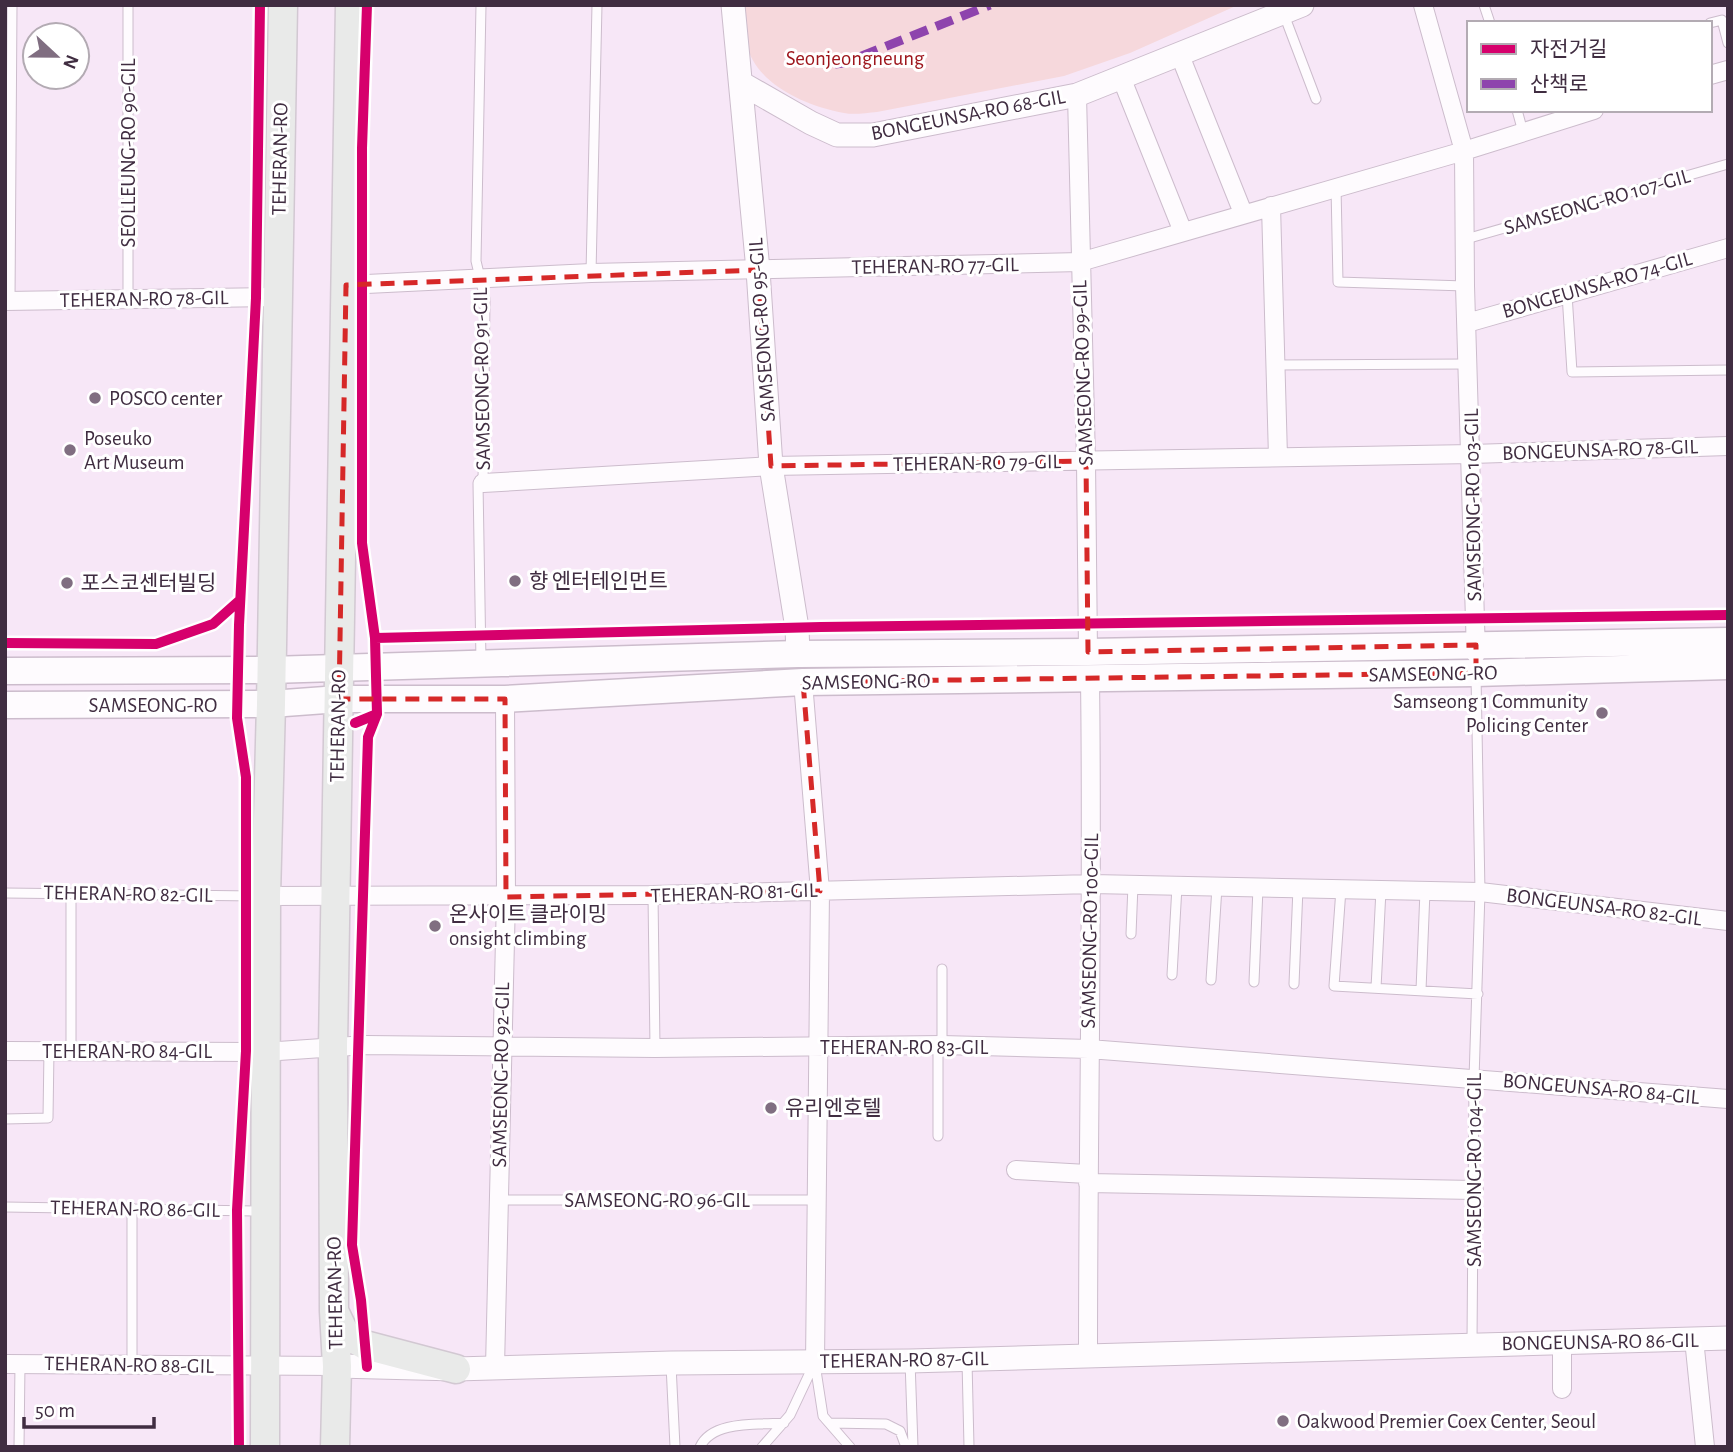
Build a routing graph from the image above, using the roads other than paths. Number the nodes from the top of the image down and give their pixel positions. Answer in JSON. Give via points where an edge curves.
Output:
{"nodes":[{"id":1,"x":12,"y":5,"type":"edge"},
{"id":2,"x":128,"y":5,"type":"edge"},
{"id":3,"x":283,"y":5,"type":"edge"},
{"id":4,"x":350,"y":5,"type":"edge"},
{"id":5,"x":481,"y":5,"type":"edge"},
{"id":6,"x":597,"y":5,"type":"edge"},
{"id":7,"x":733,"y":5,"type":"edge"},
{"id":8,"x":1423,"y":5,"type":"edge"},
{"id":9,"x":1292,"y":9,"type":"edge"},
{"id":10,"x":1712,"y":22,"type":"edge"},
{"id":11,"x":1728,"y":43,"type":"edge"},
{"id":12,"x":1179,"y":53,"type":"junction"},
{"id":13,"x":1121,"y":77,"type":"junction"},
{"id":14,"x":741,"y":83,"type":"junction"},
{"id":15,"x":1077,"y":95,"type":"junction"},
{"id":16,"x":1316,"y":99,"type":"dead end"},
{"id":17,"x":1518,"y":112,"type":"edge"},
{"id":18,"x":1588,"y":112,"type":"edge"},
{"id":19,"x":1523,"y":132,"type":"junction"},
{"id":20,"x":1464,"y":151,"type":"junction"},
{"id":21,"x":1728,"y":164,"type":"edge"},
{"id":22,"x":1336,"y":187,"type":"junction"},
{"id":23,"x":1271,"y":206,"type":"junction"},
{"id":24,"x":1243,"y":213,"type":"junction"},
{"id":25,"x":1183,"y":232,"type":"junction"},
{"id":26,"x":1466,"y":239,"type":"junction"},
{"id":27,"x":1728,"y":247,"type":"edge"},
{"id":28,"x":1080,"y":262,"type":"junction"},
{"id":29,"x":758,"y":270,"type":"junction"},
{"id":30,"x":591,"y":272,"type":"junction"},
{"id":31,"x":481,"y":279,"type":"junction"},
{"id":32,"x":346,"y":285,"type":"junction"},
{"id":33,"x":1465,"y":286,"type":"junction"},
{"id":34,"x":1567,"y":294,"type":"junction"},
{"id":35,"x":278,"y":297,"type":"junction"},
{"id":36,"x":128,"y":300,"type":"junction"},
{"id":37,"x":8,"y":301,"type":"edge"},
{"id":38,"x":1467,"y":323,"type":"junction"},
{"id":39,"x":1469,"y":364,"type":"junction"},
{"id":40,"x":1276,"y":365,"type":"junction"},
{"id":41,"x":1728,"y":370,"type":"edge"},
{"id":42,"x":1728,"y":446,"type":"edge"},
{"id":43,"x":1472,"y":454,"type":"junction"},
{"id":44,"x":1278,"y":457,"type":"junction"},
{"id":45,"x":1086,"y":461,"type":"junction"},
{"id":46,"x":771,"y":466,"type":"junction"},
{"id":47,"x":483,"y":483,"type":"junction"},
{"id":48,"x":1728,"y":640,"type":"edge"},
{"id":49,"x":1476,"y":645,"type":"junction"},
{"id":50,"x":1088,"y":652,"type":"junction"},
{"id":51,"x":798,"y":654,"type":"junction"},
{"id":52,"x":481,"y":664,"type":"junction"},
{"id":53,"x":1728,"y":666,"type":"edge"},
{"id":54,"x":339,"y":667,"type":"junction"},
{"id":55,"x":271,"y":670,"type":"junction"},
{"id":56,"x":5,"y":671,"type":"edge"},
{"id":57,"x":1476,"y":673,"type":"junction"},
{"id":58,"x":1090,"y":679,"type":"junction"},
{"id":59,"x":803,"y":682,"type":"junction"},
{"id":60,"x":340,"y":699,"type":"junction"},
{"id":61,"x":505,"y":699,"type":"junction"},
{"id":62,"x":271,"y":704,"type":"junction"},
{"id":63,"x":5,"y":705,"type":"edge"},
{"id":64,"x":1093,"y":884,"type":"junction"},
{"id":65,"x":1133,"y":885,"type":"junction"},
{"id":66,"x":1177,"y":886,"type":"junction"},
{"id":67,"x":1217,"y":887,"type":"junction"},
{"id":68,"x":1258,"y":888,"type":"junction"},
{"id":69,"x":1298,"y":888,"type":"junction"},
{"id":70,"x":1340,"y":889,"type":"junction"},
{"id":71,"x":1381,"y":890,"type":"junction"},
{"id":72,"x":820,"y":891,"type":"junction"},
{"id":73,"x":1425,"y":891,"type":"junction"},
{"id":74,"x":1480,"y":892,"type":"junction"},
{"id":75,"x":5,"y":893,"type":"edge"},
{"id":76,"x":71,"y":893,"type":"junction"},
{"id":77,"x":653,"y":895,"type":"junction"},
{"id":78,"x":265,"y":896,"type":"junction"},
{"id":79,"x":335,"y":897,"type":"junction"},
{"id":80,"x":506,"y":897,"type":"junction"},
{"id":81,"x":1728,"y":921,"type":"edge"},
{"id":82,"x":1131,"y":934,"type":"dead end"},
{"id":83,"x":942,"y":969,"type":"dead end"},
{"id":84,"x":1172,"y":975,"type":"dead end"},
{"id":85,"x":1211,"y":980,"type":"dead end"},
{"id":86,"x":1254,"y":982,"type":"dead end"},
{"id":87,"x":1294,"y":984,"type":"dead end"},
{"id":88,"x":1376,"y":988,"type":"junction"},
{"id":89,"x":1421,"y":990,"type":"junction"},
{"id":90,"x":1478,"y":995,"type":"junction"},
{"id":91,"x":503,"y":1045,"type":"junction"},
{"id":92,"x":940,"y":1045,"type":"junction"},
{"id":93,"x":333,"y":1046,"type":"junction"},
{"id":94,"x":820,"y":1047,"type":"junction"},
{"id":95,"x":655,"y":1048,"type":"junction"},
{"id":96,"x":1089,"y":1049,"type":"junction"},
{"id":97,"x":49,"y":1050,"type":"junction"},
{"id":98,"x":71,"y":1050,"type":"junction"},
{"id":99,"x":5,"y":1051,"type":"edge"},
{"id":100,"x":264,"y":1052,"type":"junction"},
{"id":101,"x":1474,"y":1079,"type":"junction"},
{"id":102,"x":1728,"y":1099,"type":"edge"},
{"id":103,"x":5,"y":1119,"type":"edge"},
{"id":104,"x":938,"y":1136,"type":"dead end"},
{"id":105,"x":1016,"y":1170,"type":"dead end"},
{"id":106,"x":1088,"y":1178,"type":"junction"},
{"id":107,"x":1474,"y":1190,"type":"junction"},
{"id":108,"x":499,"y":1200,"type":"junction"},
{"id":109,"x":815,"y":1200,"type":"junction"},
{"id":110,"x":5,"y":1207,"type":"edge"},
{"id":111,"x":132,"y":1208,"type":"junction"},
{"id":112,"x":264,"y":1211,"type":"junction"},
{"id":113,"x":334,"y":1311,"type":"junction"},
{"id":114,"x":1728,"y":1338,"type":"edge"},
{"id":115,"x":1694,"y":1339,"type":"junction"},
{"id":116,"x":1562,"y":1343,"type":"junction"},
{"id":117,"x":1472,"y":1345,"type":"junction"},
{"id":118,"x":1087,"y":1355,"type":"junction"},
{"id":119,"x":967,"y":1359,"type":"junction"},
{"id":120,"x":910,"y":1361,"type":"junction"},
{"id":121,"x":671,"y":1363,"type":"junction"},
{"id":122,"x":815,"y":1363,"type":"junction"},
{"id":123,"x":12,"y":1364,"type":"edge"},
{"id":124,"x":132,"y":1364,"type":"junction"},
{"id":125,"x":337,"y":1366,"type":"junction"},
{"id":126,"x":267,"y":1367,"type":"junction"},
{"id":127,"x":495,"y":1367,"type":"junction"},
{"id":128,"x":456,"y":1369,"type":"junction"},
{"id":129,"x":1562,"y":1389,"type":"dead end"},
{"id":130,"x":784,"y":1423,"type":"junction"},
{"id":131,"x":830,"y":1423,"type":"junction"},
{"id":132,"x":19,"y":1447,"type":"edge"},
{"id":133,"x":265,"y":1447,"type":"edge"},
{"id":134,"x":335,"y":1447,"type":"edge"},
{"id":135,"x":675,"y":1447,"type":"edge"},
{"id":136,"x":700,"y":1447,"type":"edge"},
{"id":137,"x":762,"y":1447,"type":"edge"},
{"id":138,"x":850,"y":1447,"type":"edge"},
{"id":139,"x":906,"y":1447,"type":"edge"},
{"id":140,"x":913,"y":1447,"type":"edge"},
{"id":141,"x":969,"y":1447,"type":"edge"},
{"id":142,"x":1705,"y":1447,"type":"edge"}],
"edges":[{"from":1,"to":37,"type":"lane","name":"TEHERAN-RO 78-GIL"},
{"from":2,"to":36,"type":"lane","name":"SEOLLEUNG-RO 90-GIL"},
{"from":3,"to":35,"type":"main road","name":"TEHERAN-RO"},
{"from":4,"to":32,"type":"main road","name":"TEHERAN-RO"},
{"from":5,"to":31,"type":"lane","name":"SAMSEONG-RO 91-GIL","via":[[476,261]]},
{"from":6,"to":30,"type":"lane"},
{"from":7,"to":14,"type":"street","name":"SAMSEONG-RO 95-GIL"},
{"from":8,"to":20,"type":"street","name":"SAMSEONG-RO 103-GIL"},
{"from":9,"to":12,"type":"street","name":"BONGEUNSA-RO 68-GIL"},
{"from":9,"to":16,"type":"lane"},
{"from":10,"to":11,"type":"lane","via":[[1722,20]]},
{"from":12,"to":13,"type":"street","name":"BONGEUNSA-RO 68-GIL"},
{"from":12,"to":24,"type":"street"},
{"from":13,"to":15,"type":"street","name":"BONGEUNSA-RO 68-GIL"},
{"from":13,"to":25,"type":"street"},
{"from":14,"to":15,"type":"street","name":"BONGEUNSA-RO 68-GIL","via":[[811,123],[837,135],[855,136]]},
{"from":14,"to":29,"type":"street","name":"SAMSEONG-RO 95-GIL"},
{"from":15,"to":28,"type":"street","name":"SAMSEONG-RO 99-GIL"},
{"from":17,"to":19,"type":"lane"},
{"from":18,"to":19,"type":"street","name":"TEHERAN-RO 77-GIL"},
{"from":19,"to":20,"type":"street","name":"TEHERAN-RO 77-GIL"},
{"from":20,"to":22,"type":"street","name":"TEHERAN-RO 77-GIL"},
{"from":20,"to":26,"type":"street","name":"SAMSEONG-RO 103-GIL"},
{"from":21,"to":26,"type":"lane","name":"SAMSEONG-RO 107-GIL"},
{"from":22,"to":23,"type":"street","name":"TEHERAN-RO 77-GIL"},
{"from":22,"to":33,"type":"lane","via":[[1338,282]]},
{"from":23,"to":24,"type":"street","name":"TEHERAN-RO 77-GIL"},
{"from":23,"to":40,"type":"street"},
{"from":24,"to":25,"type":"street","name":"TEHERAN-RO 77-GIL"},
{"from":25,"to":28,"type":"street","name":"TEHERAN-RO 77-GIL"},
{"from":26,"to":33,"type":"street","name":"SAMSEONG-RO 103-GIL"},
{"from":27,"to":34,"type":"street","name":"BONGEUNSA-RO 74-GIL"},
{"from":28,"to":29,"type":"street","name":"TEHERAN-RO 77-GIL"},
{"from":28,"to":45,"type":"street","name":"SAMSEONG-RO 99-GIL"},
{"from":29,"to":30,"type":"street","name":"TEHERAN-RO 77-GIL"},
{"from":29,"to":46,"type":"street","name":"SAMSEONG-RO 95-GIL"},
{"from":30,"to":31,"type":"street","name":"TEHERAN-RO 77-GIL"},
{"from":31,"to":32,"type":"street","name":"TEHERAN-RO 77-GIL"},
{"from":31,"to":47,"type":"lane","name":"SAMSEONG-RO 91-GIL","via":[[485,299]]},
{"from":32,"to":54,"type":"main road","name":"TEHERAN-RO"},
{"from":33,"to":38,"type":"street","name":"SAMSEONG-RO 103-GIL"},
{"from":34,"to":38,"type":"street","name":"BONGEUNSA-RO 74-GIL"},
{"from":34,"to":41,"type":"lane","via":[[1572,372]]},
{"from":35,"to":36,"type":"street","name":"TEHERAN-RO 78-GIL"},
{"from":35,"to":55,"type":"main road","name":"TEHERAN-RO"},
{"from":36,"to":37,"type":"street","name":"TEHERAN-RO 78-GIL"},
{"from":38,"to":39,"type":"street","name":"SAMSEONG-RO 103-GIL"},
{"from":39,"to":40,"type":"lane"},
{"from":39,"to":43,"type":"street","name":"SAMSEONG-RO 103-GIL"},
{"from":40,"to":44,"type":"street"},
{"from":42,"to":43,"type":"street","name":"BONGEUNSA-RO 78-GIL"},
{"from":43,"to":44,"type":"street","name":"TEHERAN-RO 79-GIL"},
{"from":43,"to":49,"type":"street","name":"SAMSEONG-RO 103-GIL"},
{"from":44,"to":45,"type":"street","name":"TEHERAN-RO 79-GIL"},
{"from":45,"to":46,"type":"street","name":"TEHERAN-RO 79-GIL"},
{"from":45,"to":50,"type":"street","name":"SAMSEONG-RO 99-GIL"},
{"from":46,"to":47,"type":"street","name":"TEHERAN-RO 79-GIL"},
{"from":46,"to":51,"type":"street","name":"SAMSEONG-RO 95-GIL"},
{"from":47,"to":52,"type":"lane","name":"SAMSEONG-RO 91-GIL","via":[[478,483]]},
{"from":48,"to":49,"type":"main road","name":"SAMSEONG-RO"},
{"from":49,"to":50,"type":"main road","name":"SAMSEONG-RO"},
{"from":49,"to":57,"type":"street","name":"SAMSEONG-RO 103-GIL"},
{"from":50,"to":51,"type":"main road","name":"SAMSEONG-RO"},
{"from":51,"to":52,"type":"main road","name":"SAMSEONG-RO"},
{"from":52,"to":54,"type":"main road","name":"SAMSEONG-RO"},
{"from":53,"to":57,"type":"main road","name":"SAMSEONG-RO"},
{"from":54,"to":55,"type":"main road","name":"SAMSEONG-RO"},
{"from":54,"to":60,"type":"main road","name":"TEHERAN-RO"},
{"from":55,"to":56,"type":"main road","name":"SAMSEONG-RO"},
{"from":55,"to":62,"type":"main road","name":"TEHERAN-RO"},
{"from":57,"to":58,"type":"main road","name":"SAMSEONG-RO"},
{"from":57,"to":74,"type":"lane","name":"SAMSEONG-RO 104-GIL"},
{"from":58,"to":59,"type":"main road","name":"SAMSEONG-RO"},
{"from":58,"to":64,"type":"street","name":"SAMSEONG-RO 100-GIL"},
{"from":59,"to":61,"type":"main road","name":"SAMSEONG-RO"},
{"from":59,"to":72,"type":"street"},
{"from":60,"to":61,"type":"main road","name":"SAMSEONG-RO"},
{"from":60,"to":62,"type":"main road","name":"SAMSEONG-RO"},
{"from":60,"to":79,"type":"main road","name":"TEHERAN-RO"},
{"from":61,"to":80,"type":"street","name":"SAMSEONG-RO 92-GIL"},
{"from":62,"to":63,"type":"main road","name":"SAMSEONG-RO"},
{"from":62,"to":78,"type":"main road","name":"TEHERAN-RO"},
{"from":64,"to":65,"type":"street","name":"TEHERAN-RO 81-GIL"},
{"from":64,"to":72,"type":"street","name":"TEHERAN-RO 81-GIL"},
{"from":64,"to":96,"type":"street","name":"SAMSEONG-RO 100-GIL"},
{"from":65,"to":66,"type":"street","name":"TEHERAN-RO 81-GIL"},
{"from":65,"to":82,"type":"lane"},
{"from":66,"to":67,"type":"street","name":"TEHERAN-RO 81-GIL"},
{"from":66,"to":84,"type":"lane"},
{"from":67,"to":68,"type":"street","name":"TEHERAN-RO 81-GIL"},
{"from":67,"to":85,"type":"lane"},
{"from":68,"to":69,"type":"street","name":"TEHERAN-RO 81-GIL"},
{"from":68,"to":86,"type":"lane"},
{"from":69,"to":70,"type":"street","name":"TEHERAN-RO 81-GIL"},
{"from":69,"to":87,"type":"lane"},
{"from":70,"to":71,"type":"street","name":"TEHERAN-RO 81-GIL"},
{"from":70,"to":88,"type":"lane","via":[[1335,986]]},
{"from":71,"to":73,"type":"street","name":"TEHERAN-RO 81-GIL"},
{"from":71,"to":88,"type":"lane"},
{"from":72,"to":77,"type":"street","name":"TEHERAN-RO 81-GIL"},
{"from":72,"to":94,"type":"street"},
{"from":73,"to":74,"type":"street","name":"TEHERAN-RO 81-GIL"},
{"from":73,"to":89,"type":"lane"},
{"from":74,"to":81,"type":"street","name":"BONGEUNSA-RO 82-GIL"},
{"from":74,"to":90,"type":"lane","name":"SAMSEONG-RO 104-GIL"},
{"from":75,"to":76,"type":"lane","name":"TEHERAN-RO 82-GIL"},
{"from":76,"to":78,"type":"lane","name":"TEHERAN-RO 82-GIL"},
{"from":76,"to":98,"type":"lane"},
{"from":77,"to":80,"type":"street","name":"TEHERAN-RO 81-GIL"},
{"from":77,"to":95,"type":"lane"},
{"from":78,"to":79,"type":"street","name":"TEHERAN-RO 82-GIL"},
{"from":78,"to":100,"type":"main road","name":"TEHERAN-RO"},
{"from":79,"to":80,"type":"street","name":"TEHERAN-RO 81-GIL"},
{"from":79,"to":93,"type":"main road","name":"TEHERAN-RO"},
{"from":80,"to":91,"type":"street","name":"SAMSEONG-RO 92-GIL"},
{"from":83,"to":92,"type":"lane"},
{"from":88,"to":89,"type":"lane"},
{"from":89,"to":90,"type":"lane"},
{"from":90,"to":101,"type":"lane","name":"SAMSEONG-RO 104-GIL"},
{"from":91,"to":93,"type":"street","name":"TEHERAN-RO 83-GIL"},
{"from":91,"to":95,"type":"street","name":"TEHERAN-RO 83-GIL"},
{"from":91,"to":108,"type":"street","name":"SAMSEONG-RO 92-GIL"},
{"from":92,"to":94,"type":"street","name":"TEHERAN-RO 83-GIL"},
{"from":92,"to":96,"type":"street","name":"TEHERAN-RO 83-GIL"},
{"from":92,"to":104,"type":"lane"},
{"from":93,"to":100,"type":"street","name":"TEHERAN-RO 84-GIL"},
{"from":93,"to":113,"type":"main road","name":"TEHERAN-RO"},
{"from":94,"to":95,"type":"street","name":"TEHERAN-RO 83-GIL"},
{"from":94,"to":109,"type":"street"},
{"from":96,"to":101,"type":"street","name":"TEHERAN-RO 83-GIL"},
{"from":96,"to":106,"type":"street","name":"SAMSEONG-RO 100-GIL"},
{"from":97,"to":98,"type":"street","name":"TEHERAN-RO 84-GIL"},
{"from":97,"to":99,"type":"street","name":"TEHERAN-RO 84-GIL"},
{"from":97,"to":103,"type":"lane","via":[[48,1118]]},
{"from":98,"to":100,"type":"street","name":"TEHERAN-RO 84-GIL"},
{"from":100,"to":112,"type":"main road","name":"TEHERAN-RO"},
{"from":101,"to":102,"type":"street","name":"BONGEUNSA-RO 84-GIL"},
{"from":101,"to":107,"type":"lane","name":"SAMSEONG-RO 104-GIL"},
{"from":105,"to":106,"type":"street"},
{"from":106,"to":107,"type":"street"},
{"from":106,"to":118,"type":"street","name":"SAMSEONG-RO 100-GIL"},
{"from":107,"to":117,"type":"lane","name":"SAMSEONG-RO 104-GIL"},
{"from":108,"to":109,"type":"lane","name":"SAMSEONG-RO 96-GIL"},
{"from":108,"to":127,"type":"street","name":"SAMSEONG-RO 92-GIL"},
{"from":109,"to":122,"type":"street"},
{"from":110,"to":111,"type":"lane","name":"TEHERAN-RO 86-GIL"},
{"from":111,"to":112,"type":"lane","name":"TEHERAN-RO 86-GIL"},
{"from":111,"to":124,"type":"lane"},
{"from":112,"to":126,"type":"main road","name":"TEHERAN-RO"},
{"from":113,"to":125,"type":"main road","name":"TEHERAN-RO"},
{"from":113,"to":128,"type":"main road","via":[[345,1334],[365,1345]]},
{"from":114,"to":115,"type":"street","name":"BONGEUNSA-RO 86-GIL"},
{"from":115,"to":116,"type":"street","name":"BONGEUNSA-RO 86-GIL"},
{"from":115,"to":142,"type":"street"},
{"from":116,"to":117,"type":"street","name":"BONGEUNSA-RO 86-GIL"},
{"from":116,"to":129,"type":"street"},
{"from":117,"to":118,"type":"street","name":"TEHERAN-RO 87-GIL"},
{"from":118,"to":119,"type":"street","name":"TEHERAN-RO 87-GIL"},
{"from":119,"to":120,"type":"street","name":"TEHERAN-RO 87-GIL"},
{"from":119,"to":141,"type":"lane"},
{"from":120,"to":122,"type":"street","name":"TEHERAN-RO 87-GIL"},
{"from":120,"to":140,"type":"lane"},
{"from":121,"to":122,"type":"street","name":"TEHERAN-RO 87-GIL"},
{"from":121,"to":127,"type":"street","name":"TEHERAN-RO 87-GIL"},
{"from":121,"to":135,"type":"lane"},
{"from":122,"to":130,"type":"lane"},
{"from":122,"to":131,"type":"lane","via":[[823,1416]]},
{"from":123,"to":124,"type":"street","name":"TEHERAN-RO 88-GIL"},
{"from":123,"to":132,"type":"lane"},
{"from":124,"to":126,"type":"street","name":"TEHERAN-RO 88-GIL"},
{"from":125,"to":126,"type":"street","name":"TEHERAN-RO 88-GIL"},
{"from":125,"to":128,"type":"street","name":"TEHERAN-RO 87-GIL"},
{"from":125,"to":134,"type":"main road","name":"TEHERAN-RO"},
{"from":126,"to":133,"type":"main road","name":"TEHERAN-RO"},
{"from":127,"to":128,"type":"street","name":"TEHERAN-RO 87-GIL"},
{"from":130,"to":136,"type":"lane","via":[[717,1428]]},
{"from":130,"to":137,"type":"lane"},
{"from":131,"to":138,"type":"lane"},
{"from":131,"to":139,"type":"lane","via":[[886,1424],[900,1431]]}]}
